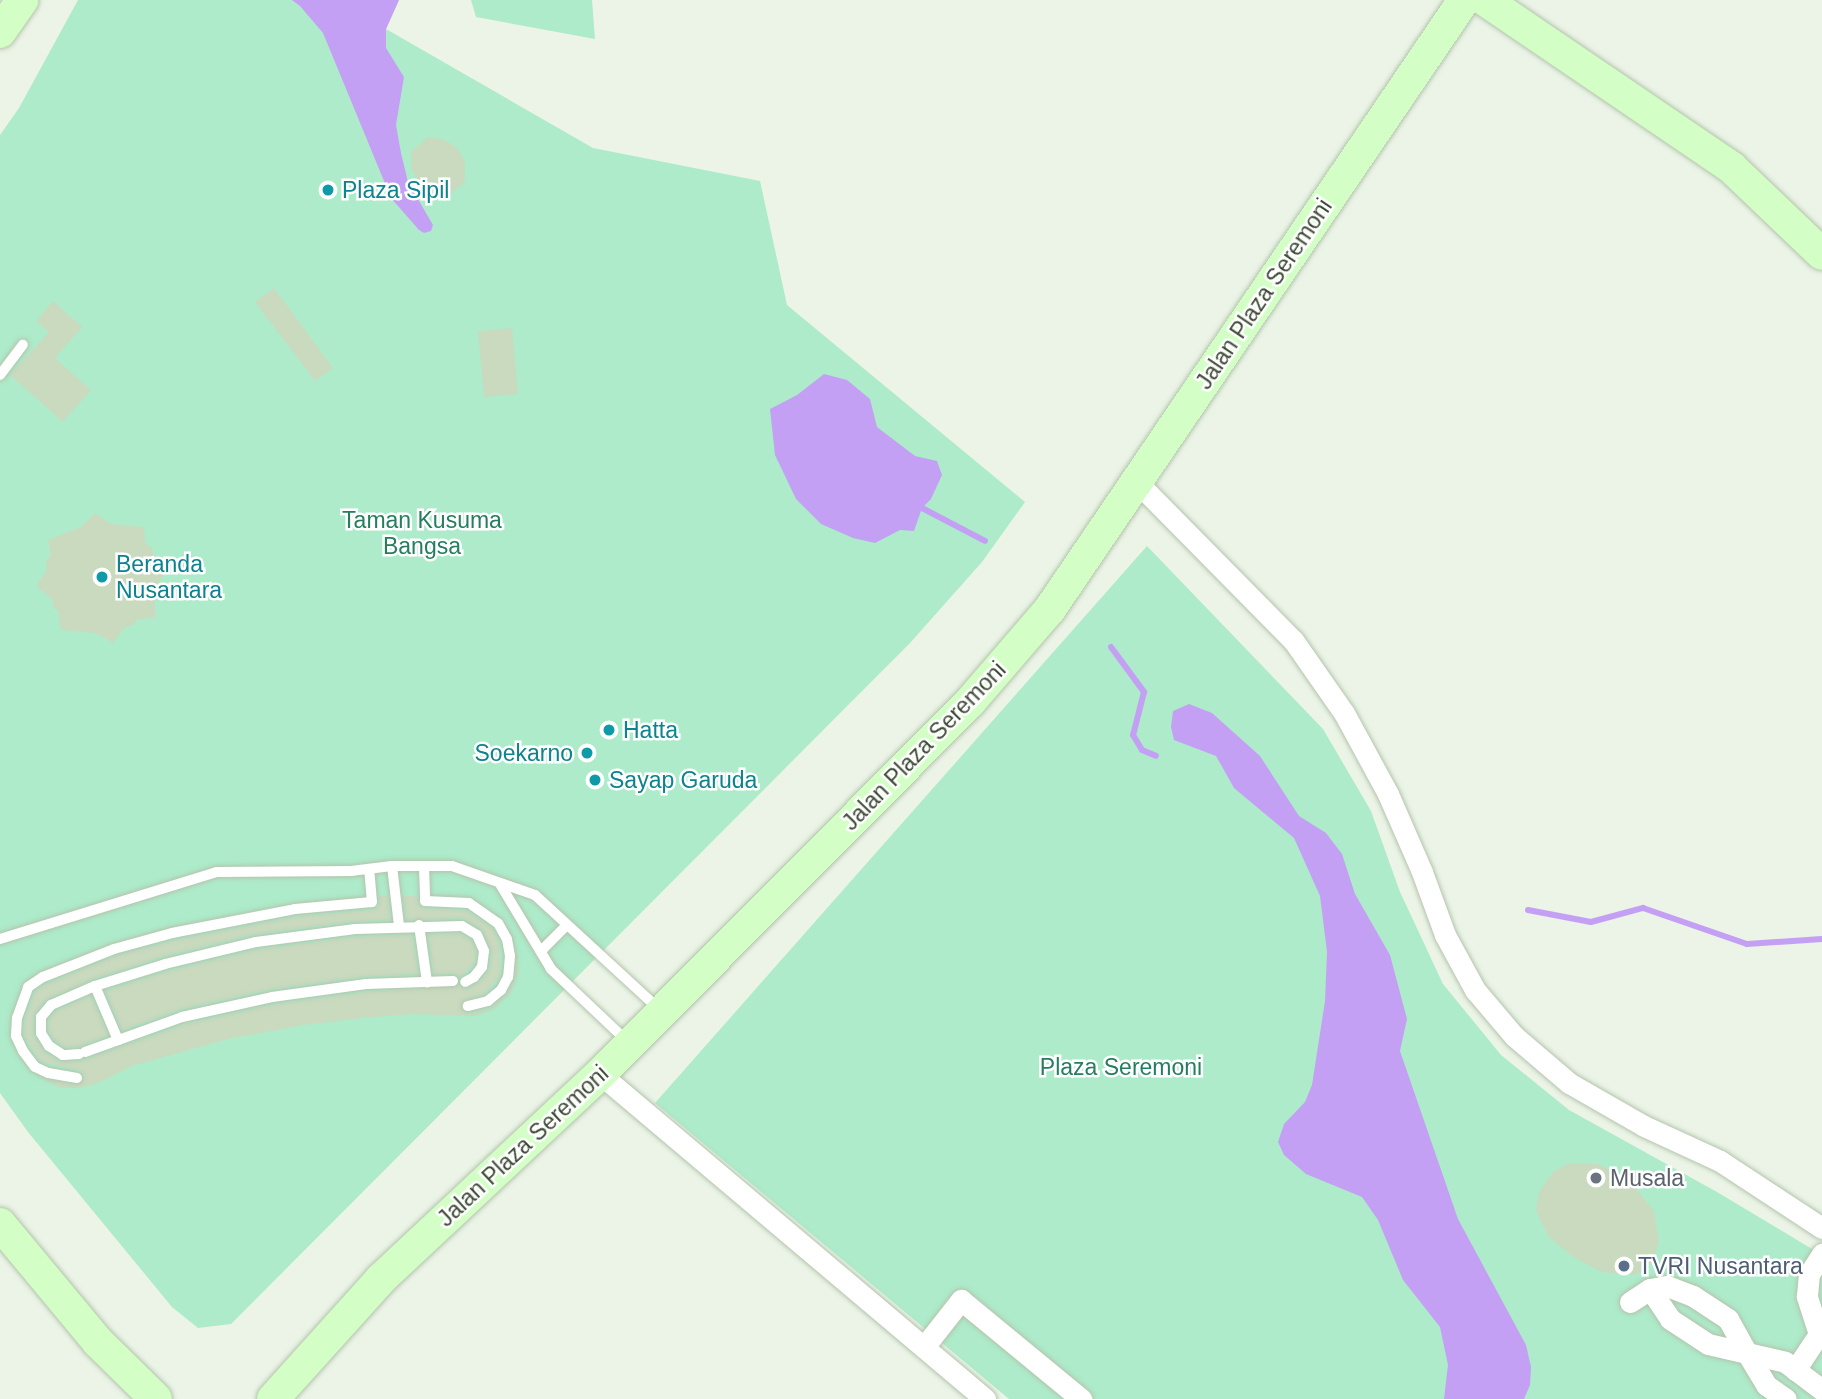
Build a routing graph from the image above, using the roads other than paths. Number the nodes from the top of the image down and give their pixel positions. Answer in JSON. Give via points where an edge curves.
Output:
{"nodes":[{"id":1,"x":22,"y":0,"type":"edge"},
{"id":2,"x":1464,"y":0,"type":"edge"},
{"id":3,"x":1485,"y":0,"type":"edge"},
{"id":4,"x":0,"y":32,"type":"edge"},
{"id":5,"x":1822,"y":254,"type":"edge"},
{"id":6,"x":23,"y":345,"type":"dead end"},
{"id":7,"x":0,"y":375,"type":"edge"},
{"id":8,"x":1136,"y":481,"type":"junction"},
{"id":9,"x":392,"y":866,"type":"junction"},
{"id":10,"x":424,"y":866,"type":"junction"},
{"id":11,"x":369,"y":869,"type":"junction"},
{"id":12,"x":500,"y":884,"type":"junction"},
{"id":13,"x":419,"y":925,"type":"junction"},
{"id":14,"x":567,"y":925,"type":"junction"},
{"id":15,"x":399,"y":926,"type":"junction"},
{"id":16,"x":0,"y":939,"type":"edge"},
{"id":17,"x":541,"y":951,"type":"junction"},
{"id":18,"x":426,"y":982,"type":"junction"},
{"id":19,"x":95,"y":986,"type":"junction"},
{"id":20,"x":468,"y":1006,"type":"dead end"},
{"id":21,"x":662,"y":1012,"type":"junction"},
{"id":22,"x":118,"y":1040,"type":"junction"},
{"id":23,"x":630,"y":1044,"type":"junction"},
{"id":24,"x":600,"y":1074,"type":"junction"},
{"id":25,"x":77,"y":1077,"type":"dead end"},
{"id":26,"x":0,"y":1224,"type":"edge"},
{"id":27,"x":1822,"y":1228,"type":"edge"},
{"id":28,"x":1822,"y":1254,"type":"edge"},
{"id":29,"x":1650,"y":1289,"type":"junction"},
{"id":30,"x":1630,"y":1302,"type":"dead end"},
{"id":31,"x":924,"y":1347,"type":"junction"},
{"id":32,"x":1747,"y":1353,"type":"junction"},
{"id":33,"x":1795,"y":1370,"type":"junction"},
{"id":34,"x":1822,"y":1390,"type":"edge"},
{"id":35,"x":156,"y":1399,"type":"edge"},
{"id":36,"x":273,"y":1399,"type":"edge"},
{"id":37,"x":985,"y":1399,"type":"edge"},
{"id":38,"x":1081,"y":1399,"type":"edge"},
{"id":39,"x":1786,"y":1399,"type":"edge"}],
"edges":[{"from":1,"to":4,"type":"street"},
{"from":2,"to":8,"type":"street","name":"Jalan Plaza Seremoni"},
{"from":3,"to":5,"type":"street","via":[[1732,168]]},
{"from":6,"to":7,"type":"lane"},
{"from":8,"to":21,"type":"street","name":"Jalan Plaza Seremoni","via":[[1050,609],[970,702]]},
{"from":8,"to":27,"type":"street","via":[[1293,639],[1344,713],[1388,794],[1445,935],[1475,990],[1514,1036],[1569,1083],[1644,1126],[1720,1161]]},
{"from":9,"to":10,"type":"lane"},
{"from":9,"to":11,"type":"lane"},
{"from":9,"to":15,"type":"lane"},
{"from":10,"to":12,"type":"lane","via":[[452,866]]},
{"from":10,"to":20,"type":"lane","via":[[425,901],[469,903],[498,923],[508,939],[508,977],[501,990],[488,1001]]},
{"from":11,"to":16,"type":"lane","via":[[216,872]]},
{"from":11,"to":25,"type":"lane","via":[[372,902],[283,910],[172,933],[114,949],[28,987],[17,1018],[16,1036],[23,1051],[35,1067]]},
{"from":12,"to":14,"type":"lane","via":[[535,895]]},
{"from":12,"to":17,"type":"lane"},
{"from":13,"to":15,"type":"lane"},
{"from":13,"to":18,"type":"lane"},
{"from":13,"to":18,"type":"lane","via":[[462,926],[477,935],[484,951],[482,967],[474,977]]},
{"from":14,"to":17,"type":"lane"},
{"from":14,"to":21,"type":"lane"},
{"from":15,"to":19,"type":"lane","via":[[256,942]]},
{"from":17,"to":23,"type":"lane","via":[[551,969]]},
{"from":18,"to":22,"type":"lane","via":[[366,984],[272,997],[182,1017]]},
{"from":19,"to":22,"type":"lane"},
{"from":19,"to":22,"type":"lane","via":[[51,1005],[41,1017],[41,1033],[49,1046],[63,1055]]},
{"from":21,"to":23,"type":"street","name":"Jalan Plaza Seremoni"},
{"from":23,"to":24,"type":"street","name":"Jalan Plaza Seremoni"},
{"from":24,"to":31,"type":"street"},
{"from":24,"to":36,"type":"street","name":"Jalan Plaza Seremoni","via":[[381,1279]]},
{"from":26,"to":35,"type":"street","via":[[98,1342]]},
{"from":28,"to":33,"type":"street","via":[[1808,1274],[1807,1296],[1819,1334]]},
{"from":29,"to":30,"type":"street"},
{"from":29,"to":32,"type":"street","via":[[1670,1319],[1708,1344]]},
{"from":29,"to":32,"type":"street","via":[[1667,1286],[1693,1296],[1728,1319]]},
{"from":31,"to":37,"type":"street"},
{"from":31,"to":38,"type":"street","via":[[961,1300]]},
{"from":32,"to":33,"type":"street","via":[[1785,1362]]},
{"from":32,"to":39,"type":"street","via":[[1766,1385]]},
{"from":33,"to":34,"type":"street"}]}
